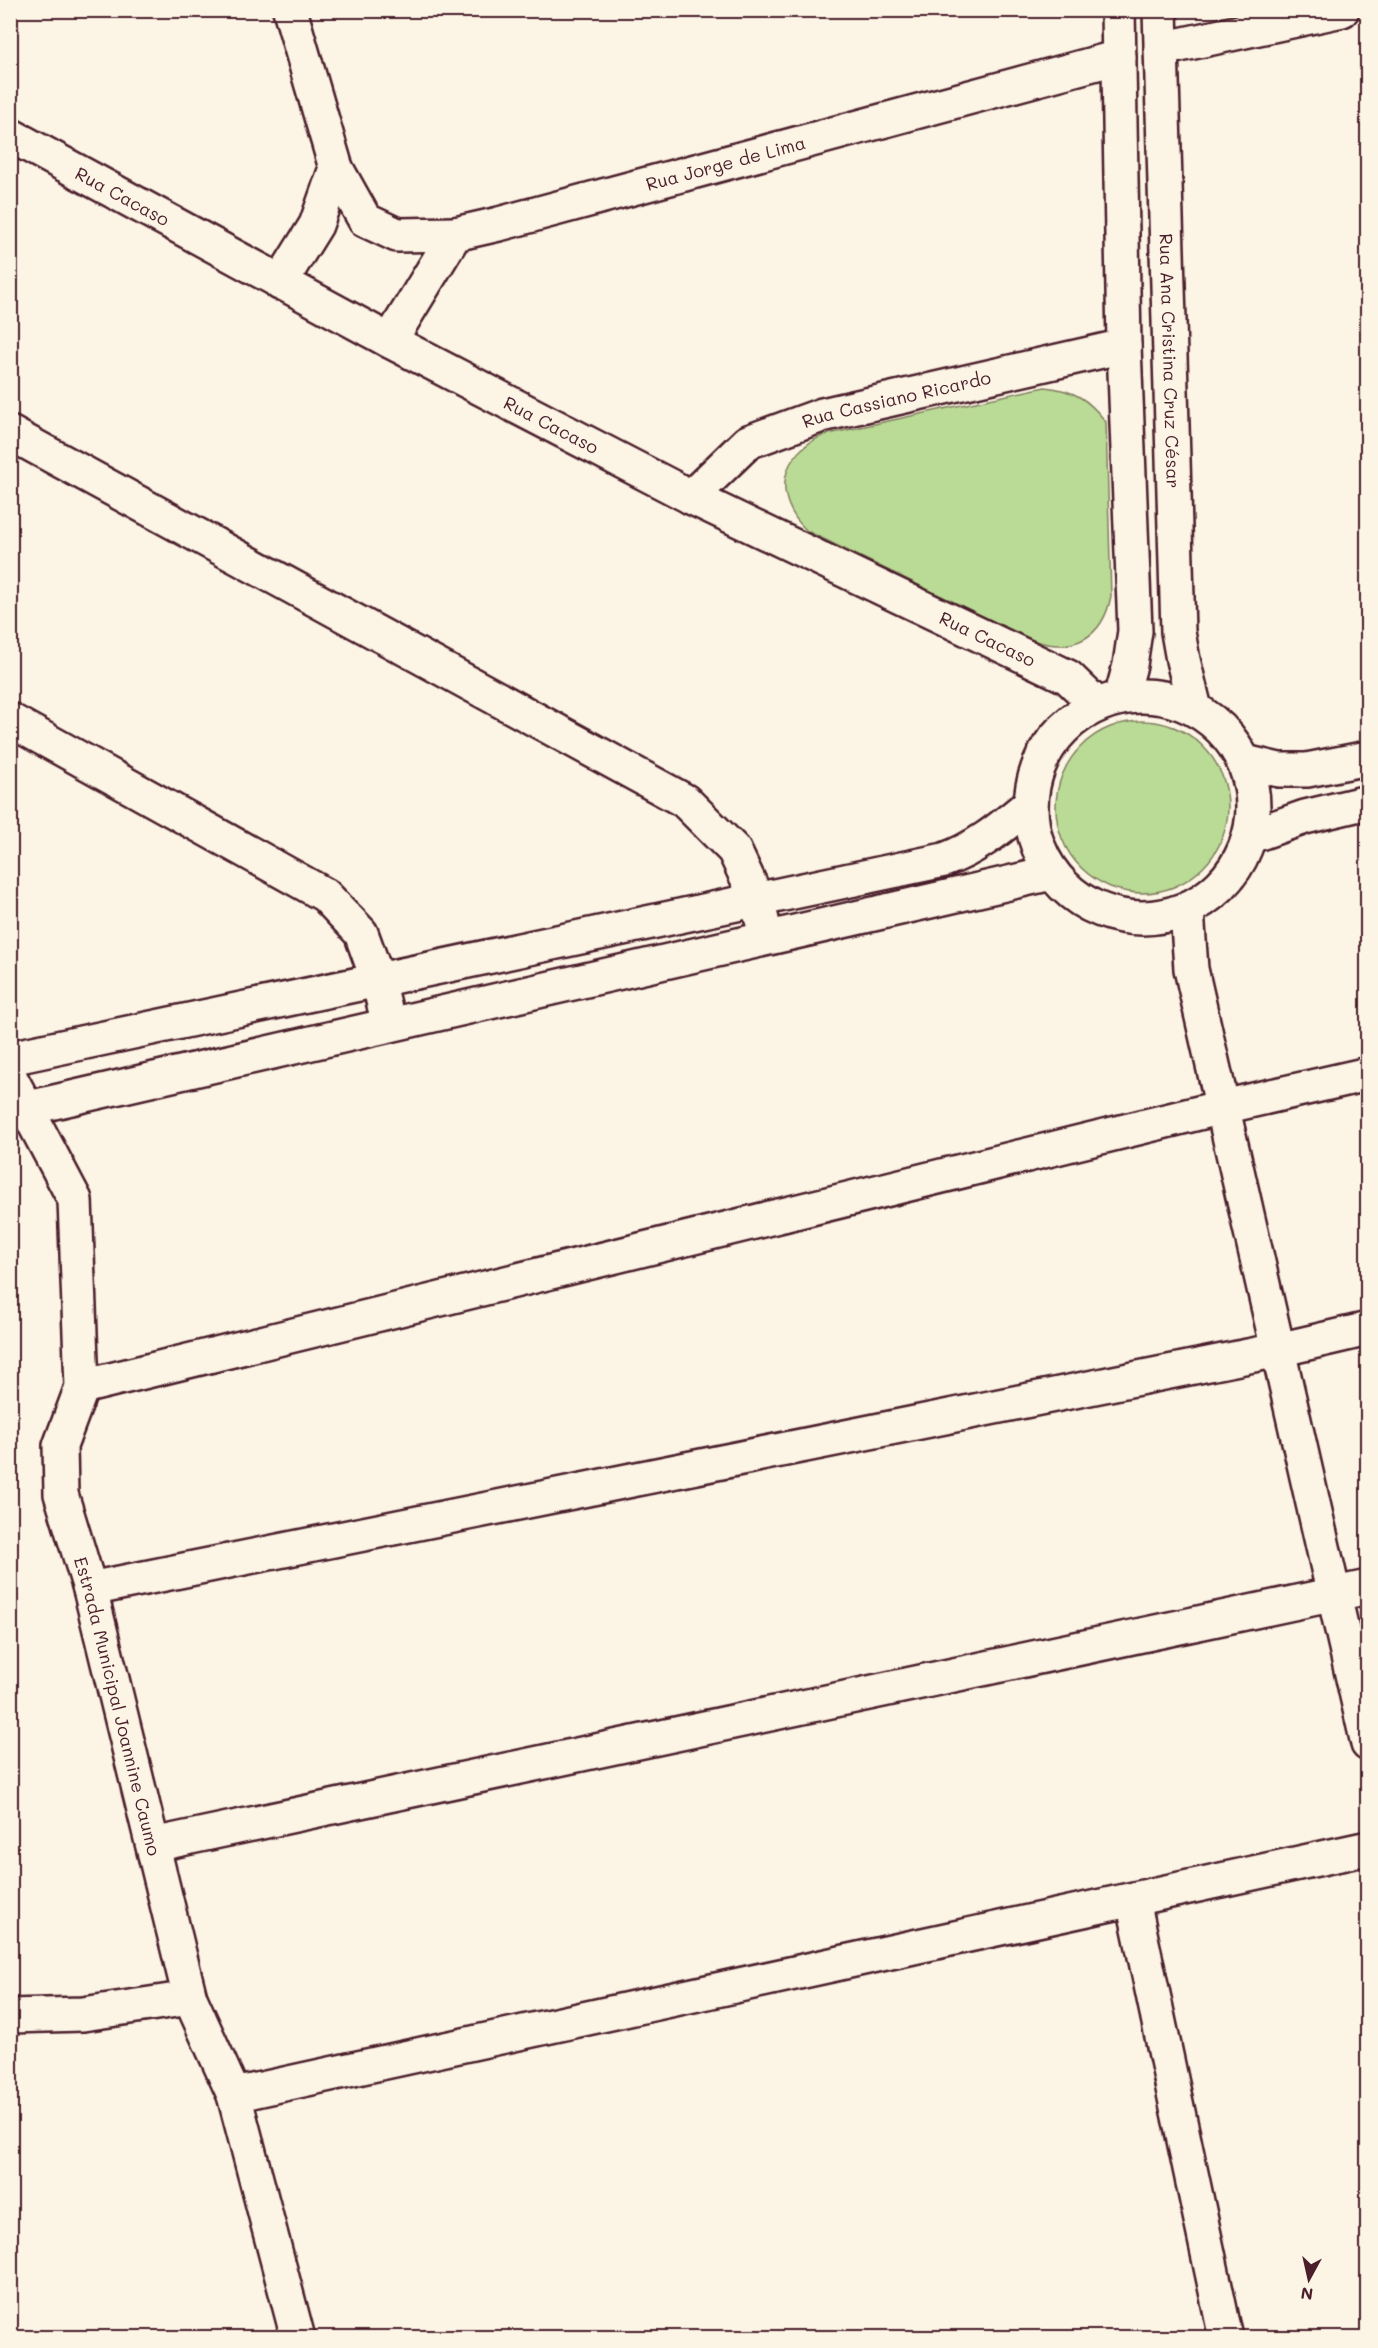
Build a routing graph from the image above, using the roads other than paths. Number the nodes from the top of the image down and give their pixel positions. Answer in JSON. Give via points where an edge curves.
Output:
{"nodes":[{"id":1,"x":290,"y":10,"type":"edge"},
{"id":2,"x":1118,"y":10,"type":"edge"},
{"id":3,"x":1160,"y":10,"type":"edge"},
{"id":4,"x":1342,"y":10,"type":"edge"},
{"id":5,"x":1161,"y":49,"type":"junction"},
{"id":6,"x":1119,"y":57,"type":"junction"},
{"id":7,"x":10,"y":135,"type":"edge"},
{"id":8,"x":336,"y":168,"type":"junction"},
{"id":9,"x":455,"y":234,"type":"junction"},
{"id":10,"x":280,"y":282,"type":"junction"},
{"id":11,"x":390,"y":341,"type":"junction"},
{"id":12,"x":1124,"y":346,"type":"junction"},
{"id":13,"x":10,"y":433,"type":"edge"},
{"id":14,"x":691,"y":498,"type":"junction"},
{"id":15,"x":1109,"y":701,"type":"junction"},
{"id":16,"x":1195,"y":709,"type":"junction"},
{"id":17,"x":10,"y":720,"type":"edge"},
{"id":18,"x":1368,"y":758,"type":"edge"},
{"id":19,"x":1245,"y":762,"type":"junction"},
{"id":20,"x":1368,"y":802,"type":"edge"},
{"id":21,"x":1030,"y":803,"type":"junction"},
{"id":22,"x":1251,"y":836,"type":"junction"},
{"id":23,"x":1052,"y":873,"type":"junction"},
{"id":24,"x":757,"y":899,"type":"junction"},
{"id":25,"x":1187,"y":910,"type":"junction"},
{"id":26,"x":767,"y":939,"type":"junction"},
{"id":27,"x":378,"y":980,"type":"junction"},
{"id":28,"x":389,"y":1025,"type":"junction"},
{"id":29,"x":10,"y":1058,"type":"edge"},
{"id":30,"x":1368,"y":1074,"type":"edge"},
{"id":31,"x":10,"y":1077,"type":"edge"},
{"id":32,"x":1223,"y":1107,"type":"junction"},
{"id":33,"x":28,"y":1108,"type":"junction"},
{"id":34,"x":1368,"y":1329,"type":"edge"},
{"id":35,"x":1278,"y":1350,"type":"junction"},
{"id":36,"x":82,"y":1387,"type":"junction"},
{"id":37,"x":1368,"y":1587,"type":"edge"},
{"id":38,"x":90,"y":1589,"type":"junction"},
{"id":39,"x":1334,"y":1595,"type":"junction"},
{"id":40,"x":1368,"y":1744,"type":"edge"},
{"id":41,"x":153,"y":1845,"type":"junction"},
{"id":42,"x":1368,"y":1848,"type":"edge"},
{"id":43,"x":1133,"y":1900,"type":"junction"},
{"id":44,"x":190,"y":1998,"type":"junction"},
{"id":45,"x":10,"y":2016,"type":"edge"},
{"id":46,"x":234,"y":2095,"type":"junction"},
{"id":47,"x":298,"y":2337,"type":"edge"},
{"id":48,"x":1227,"y":2337,"type":"edge"}],
"edges":[{"from":1,"to":8,"type":"street","name":"Rua Jorge de Lima"},
{"from":2,"to":6,"type":"street"},
{"from":3,"to":5,"type":"street","name":"Rua Ana Cristina Cruz César"},
{"from":4,"to":5,"type":"street"},
{"from":5,"to":16,"type":"street","name":"Rua Ana Cristina Cruz César","via":[[1178,632]]},
{"from":6,"to":9,"type":"street","name":"Rua Jorge de Lima"},
{"from":6,"to":12,"type":"street"},
{"from":7,"to":10,"type":"street","name":"Rua Cacaso"},
{"from":8,"to":9,"type":"street","name":"Rua Jorge de Lima","via":[[365,220],[397,235]]},
{"from":8,"to":10,"type":"street","via":[[316,225]]},
{"from":9,"to":11,"type":"street"},
{"from":10,"to":11,"type":"street","name":"Rua Cacaso"},
{"from":11,"to":14,"type":"street","name":"Rua Cacaso"},
{"from":12,"to":14,"type":"street","name":"Rua Cassiano Ricardo","via":[[822,415],[748,442]]},
{"from":12,"to":15,"type":"street","via":[[1135,631],[1131,666]]},
{"from":13,"to":24,"type":"street","via":[[685,801],[734,850]]},
{"from":14,"to":15,"type":"street","name":"Rua Cacaso","via":[[1068,677]]},
{"from":15,"to":16,"type":"street","via":[[1146,696]]},
{"from":15,"to":21,"type":"street","via":[[1076,717],[1057,735],[1043,755]]},
{"from":16,"to":19,"type":"street","via":[[1233,741]]},
{"from":17,"to":27,"type":"street","via":[[325,895],[362,933]]},
{"from":18,"to":19,"type":"street","via":[[1307,770],[1279,770]]},
{"from":19,"to":22,"type":"street","via":[[1254,803]]},
{"from":20,"to":22,"type":"street","via":[[1305,817]]},
{"from":21,"to":23,"type":"street","via":[[1032,828]]},
{"from":21,"to":24,"type":"street","via":[[988,837],[944,860]]},
{"from":22,"to":25,"type":"street","via":[[1228,880]]},
{"from":23,"to":25,"type":"street","via":[[1069,892],[1114,915],[1163,917]]},
{"from":23,"to":26,"type":"street"},
{"from":24,"to":26,"type":"street"},
{"from":24,"to":27,"type":"street"},
{"from":25,"to":32,"type":"street","via":[[1191,969]]},
{"from":26,"to":28,"type":"street"},
{"from":27,"to":28,"type":"street"},
{"from":27,"to":29,"type":"street"},
{"from":28,"to":33,"type":"street"},
{"from":30,"to":32,"type":"street"},
{"from":31,"to":33,"type":"street","name":"Estrada Municipal Joannine Caumo"},
{"from":32,"to":35,"type":"street"},
{"from":32,"to":36,"type":"street"},
{"from":33,"to":36,"type":"street","name":"Estrada Municipal Joannine Caumo","via":[[75,1200]]},
{"from":34,"to":35,"type":"street"},
{"from":35,"to":38,"type":"street"},
{"from":35,"to":39,"type":"street"},
{"from":36,"to":38,"type":"street","name":"Estrada Municipal Joannine Caumo","via":[[60,1446],[61,1494]]},
{"from":37,"to":39,"type":"street"},
{"from":38,"to":41,"type":"street","name":"Estrada Municipal Joannine Caumo"},
{"from":39,"to":40,"type":"street"},
{"from":39,"to":41,"type":"street"},
{"from":41,"to":44,"type":"street","name":"Estrada Municipal Joannine Caumo"},
{"from":42,"to":43,"type":"street"},
{"from":43,"to":46,"type":"street"},
{"from":43,"to":48,"type":"street"},
{"from":44,"to":45,"type":"street","via":[[83,2014]]},
{"from":44,"to":46,"type":"street","name":"Estrada Municipal Joannine Caumo"},
{"from":46,"to":47,"type":"street","name":"Estrada Municipal Joannine Caumo"}]}
